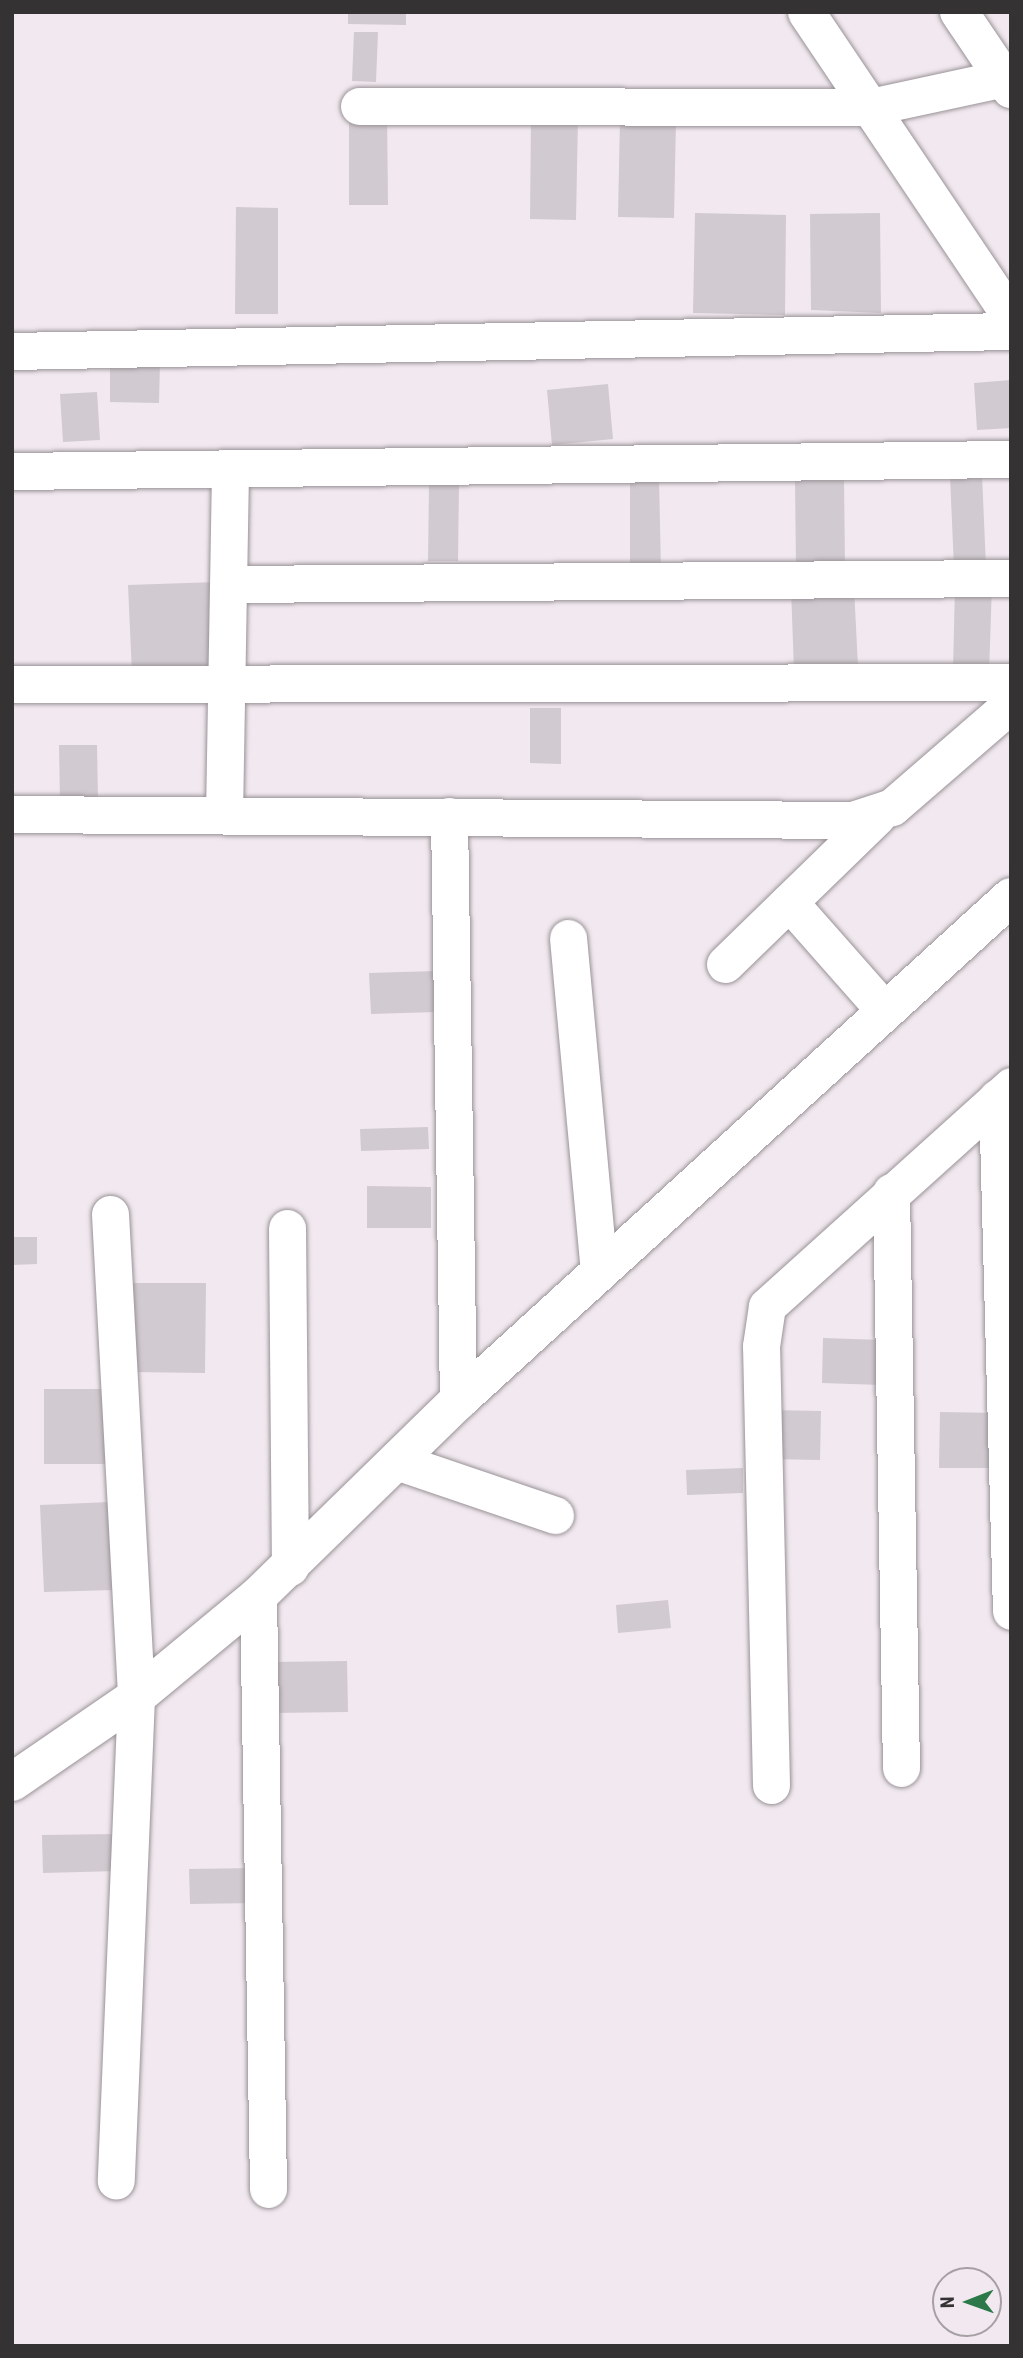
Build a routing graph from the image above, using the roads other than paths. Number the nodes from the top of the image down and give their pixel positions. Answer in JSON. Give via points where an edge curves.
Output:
{"nodes":[{"id":1,"x":806,"y":12,"type":"edge"},
{"id":2,"x":959,"y":12,"type":"edge"},
{"id":3,"x":1007,"y":83,"type":"edge"},
{"id":4,"x":359,"y":106,"type":"dead end"},
{"id":5,"x":870,"y":107,"type":"junction"},
{"id":6,"x":1011,"y":317,"type":"edge"},
{"id":7,"x":1011,"y":331,"type":"edge"},
{"id":8,"x":12,"y":351,"type":"edge"},
{"id":9,"x":1011,"y":458,"type":"edge"},
{"id":10,"x":230,"y":468,"type":"junction"},
{"id":11,"x":12,"y":471,"type":"edge"},
{"id":12,"x":1011,"y":578,"type":"edge"},
{"id":13,"x":229,"y":584,"type":"junction"},
{"id":14,"x":1011,"y":682,"type":"edge"},
{"id":15,"x":12,"y":684,"type":"edge"},
{"id":16,"x":228,"y":684,"type":"junction"},
{"id":17,"x":1011,"y":704,"type":"edge"},
{"id":18,"x":12,"y":814,"type":"edge"},
{"id":19,"x":224,"y":815,"type":"junction"},
{"id":20,"x":449,"y":816,"type":"junction"},
{"id":21,"x":877,"y":816,"type":"junction"},
{"id":22,"x":1011,"y":897,"type":"edge"},
{"id":23,"x":789,"y":902,"type":"junction"},
{"id":24,"x":568,"y":938,"type":"dead end"},
{"id":25,"x":725,"y":964,"type":"dead end"},
{"id":26,"x":885,"y":1011,"type":"junction"},
{"id":27,"x":1004,"y":1092,"type":"edge"},
{"id":28,"x":891,"y":1192,"type":"junction"},
{"id":29,"x":110,"y":1213,"type":"dead end"},
{"id":30,"x":287,"y":1228,"type":"dead end"},
{"id":31,"x":599,"y":1272,"type":"junction"},
{"id":32,"x":458,"y":1401,"type":"junction"},
{"id":33,"x":396,"y":1461,"type":"junction"},
{"id":34,"x":555,"y":1515,"type":"dead end"},
{"id":35,"x":289,"y":1567,"type":"junction"},
{"id":36,"x":258,"y":1597,"type":"junction"},
{"id":37,"x":1011,"y":1611,"type":"edge"},
{"id":38,"x":136,"y":1697,"type":"junction"},
{"id":39,"x":901,"y":1768,"type":"dead end"},
{"id":40,"x":12,"y":1782,"type":"edge"},
{"id":41,"x":771,"y":1785,"type":"dead end"},
{"id":42,"x":116,"y":2181,"type":"dead end"},
{"id":43,"x":268,"y":2189,"type":"dead end"}],
"edges":[{"from":1,"to":5,"type":"street"},
{"from":2,"to":3,"type":"street"},
{"from":3,"to":5,"type":"street"},
{"from":4,"to":5,"type":"street"},
{"from":5,"to":6,"type":"street"},
{"from":7,"to":8,"type":"street"},
{"from":9,"to":10,"type":"street"},
{"from":10,"to":11,"type":"street"},
{"from":10,"to":13,"type":"street"},
{"from":12,"to":13,"type":"street"},
{"from":13,"to":16,"type":"street"},
{"from":14,"to":16,"type":"street"},
{"from":15,"to":16,"type":"street"},
{"from":16,"to":19,"type":"street"},
{"from":17,"to":21,"type":"street"},
{"from":18,"to":19,"type":"street"},
{"from":19,"to":20,"type":"street"},
{"from":20,"to":21,"type":"street"},
{"from":20,"to":32,"type":"street"},
{"from":21,"to":23,"type":"street"},
{"from":22,"to":26,"type":"street"},
{"from":23,"to":25,"type":"street"},
{"from":23,"to":26,"type":"street"},
{"from":24,"to":31,"type":"street"},
{"from":26,"to":31,"type":"street"},
{"from":27,"to":28,"type":"street"},
{"from":27,"to":37,"type":"street"},
{"from":28,"to":39,"type":"street"},
{"from":28,"to":41,"type":"street","via":[[777,1295],[762,1325]]},
{"from":29,"to":38,"type":"street"},
{"from":30,"to":35,"type":"street"},
{"from":31,"to":32,"type":"street"},
{"from":32,"to":33,"type":"street"},
{"from":33,"to":34,"type":"street"},
{"from":33,"to":35,"type":"street"},
{"from":35,"to":36,"type":"street"},
{"from":36,"to":38,"type":"street"},
{"from":36,"to":43,"type":"street"},
{"from":38,"to":40,"type":"street"},
{"from":38,"to":42,"type":"street"}]}
